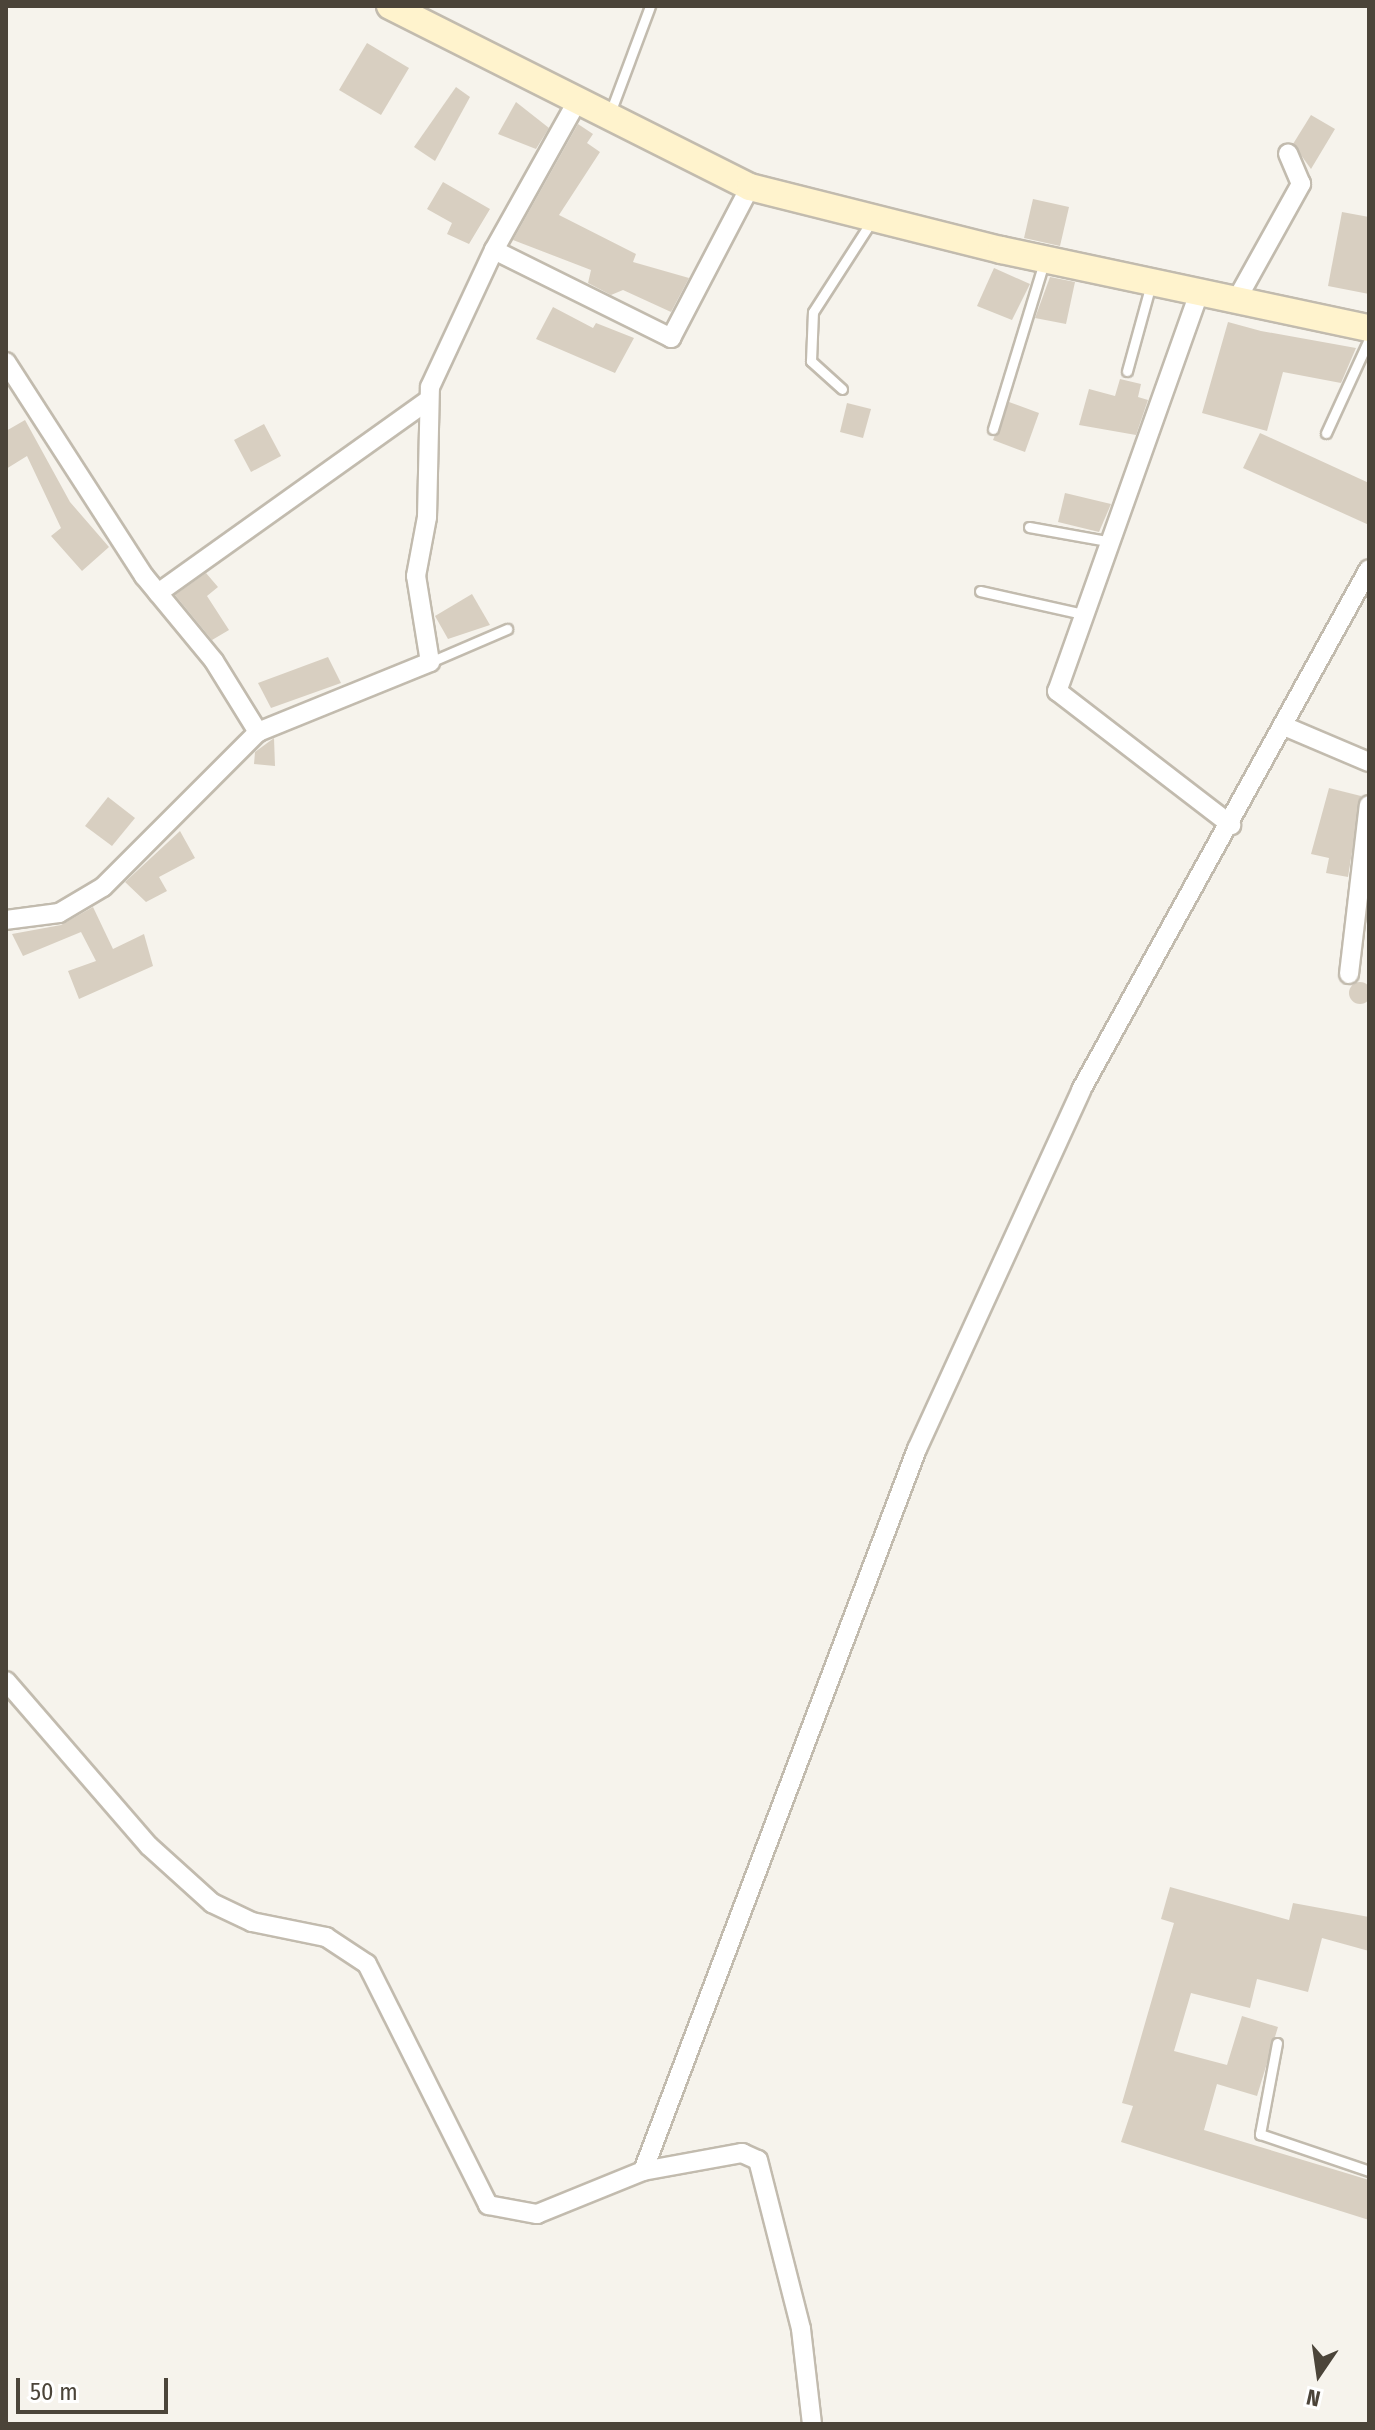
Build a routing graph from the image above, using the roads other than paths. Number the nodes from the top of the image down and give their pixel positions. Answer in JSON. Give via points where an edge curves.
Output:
{"nodes":[{"id":1,"x":390,"y":6,"type":"edge"},
{"id":2,"x":650,"y":6,"type":"edge"},
{"id":3,"x":575,"y":105,"type":"junction"},
{"id":4,"x":608,"y":120,"type":"junction"},
{"id":5,"x":1288,"y":154,"type":"dead end"},
{"id":6,"x":750,"y":187,"type":"junction"},
{"id":7,"x":873,"y":219,"type":"junction"},
{"id":8,"x":494,"y":250,"type":"junction"},
{"id":9,"x":1044,"y":259,"type":"junction"},
{"id":10,"x":1152,"y":281,"type":"junction"},
{"id":11,"x":1199,"y":293,"type":"junction"},
{"id":12,"x":1237,"y":299,"type":"junction"},
{"id":13,"x":1369,"y":328,"type":"edge"},
{"id":14,"x":1369,"y":339,"type":"edge"},
{"id":15,"x":6,"y":362,"type":"edge"},
{"id":16,"x":1127,"y":371,"type":"dead end"},
{"id":17,"x":842,"y":389,"type":"dead end"},
{"id":18,"x":427,"y":401,"type":"junction"},
{"id":19,"x":993,"y":429,"type":"dead end"},
{"id":20,"x":1326,"y":433,"type":"dead end"},
{"id":21,"x":1029,"y":527,"type":"dead end"},
{"id":22,"x":1112,"y":542,"type":"junction"},
{"id":23,"x":1369,"y":569,"type":"edge"},
{"id":24,"x":980,"y":591,"type":"dead end"},
{"id":25,"x":158,"y":593,"type":"junction"},
{"id":26,"x":1087,"y":615,"type":"junction"},
{"id":27,"x":507,"y":629,"type":"dead end"},
{"id":28,"x":430,"y":662,"type":"junction"},
{"id":29,"x":1284,"y":726,"type":"junction"},
{"id":30,"x":258,"y":732,"type":"junction"},
{"id":31,"x":1369,"y":762,"type":"edge"},
{"id":32,"x":1369,"y":805,"type":"edge"},
{"id":33,"x":1231,"y":825,"type":"junction"},
{"id":34,"x":6,"y":920,"type":"edge"},
{"id":35,"x":1349,"y":974,"type":"dead end"},
{"id":36,"x":6,"y":1681,"type":"edge"},
{"id":37,"x":1277,"y":2043,"type":"dead end"},
{"id":38,"x":643,"y":2171,"type":"junction"},
{"id":39,"x":1369,"y":2171,"type":"edge"},
{"id":40,"x":812,"y":2424,"type":"edge"}],
"edges":[{"from":1,"to":3,"type":"street"},
{"from":2,"to":4,"type":"lane"},
{"from":3,"to":4,"type":"street"},
{"from":3,"to":8,"type":"street"},
{"from":4,"to":6,"type":"street"},
{"from":5,"to":12,"type":"street","via":[[1301,184]]},
{"from":6,"to":7,"type":"street"},
{"from":6,"to":8,"type":"street","via":[[671,338]]},
{"from":7,"to":9,"type":"street"},
{"from":7,"to":17,"type":"lane","via":[[813,312],[811,361]]},
{"from":8,"to":18,"type":"street"},
{"from":9,"to":10,"type":"street"},
{"from":9,"to":19,"type":"lane"},
{"from":10,"to":11,"type":"street"},
{"from":10,"to":16,"type":"lane"},
{"from":11,"to":12,"type":"street"},
{"from":11,"to":22,"type":"street"},
{"from":12,"to":13,"type":"street"},
{"from":14,"to":20,"type":"lane"},
{"from":15,"to":25,"type":"street"},
{"from":18,"to":25,"type":"street"},
{"from":18,"to":28,"type":"street","via":[[427,517],[416,576]]},
{"from":21,"to":22,"type":"lane"},
{"from":22,"to":26,"type":"street"},
{"from":23,"to":29,"type":"street"},
{"from":24,"to":26,"type":"lane"},
{"from":25,"to":30,"type":"street","via":[[214,661]]},
{"from":26,"to":33,"type":"street","via":[[1058,683],[1060,697]]},
{"from":27,"to":28,"type":"lane"},
{"from":28,"to":30,"type":"street"},
{"from":29,"to":31,"type":"street"},
{"from":29,"to":33,"type":"street"},
{"from":30,"to":34,"type":"street","via":[[103,887],[59,913]]},
{"from":32,"to":35,"type":"street"},
{"from":33,"to":38,"type":"street","via":[[1081,1090],[917,1449]]},
{"from":36,"to":38,"type":"street","via":[[149,1846],[212,1903],[252,1922],[326,1937],[367,1964],[488,2205],[537,2214]]},
{"from":37,"to":39,"type":"lane","via":[[1260,2134]]},
{"from":38,"to":40,"type":"street","via":[[742,2153],[764,2166],[801,2329]]}]}
